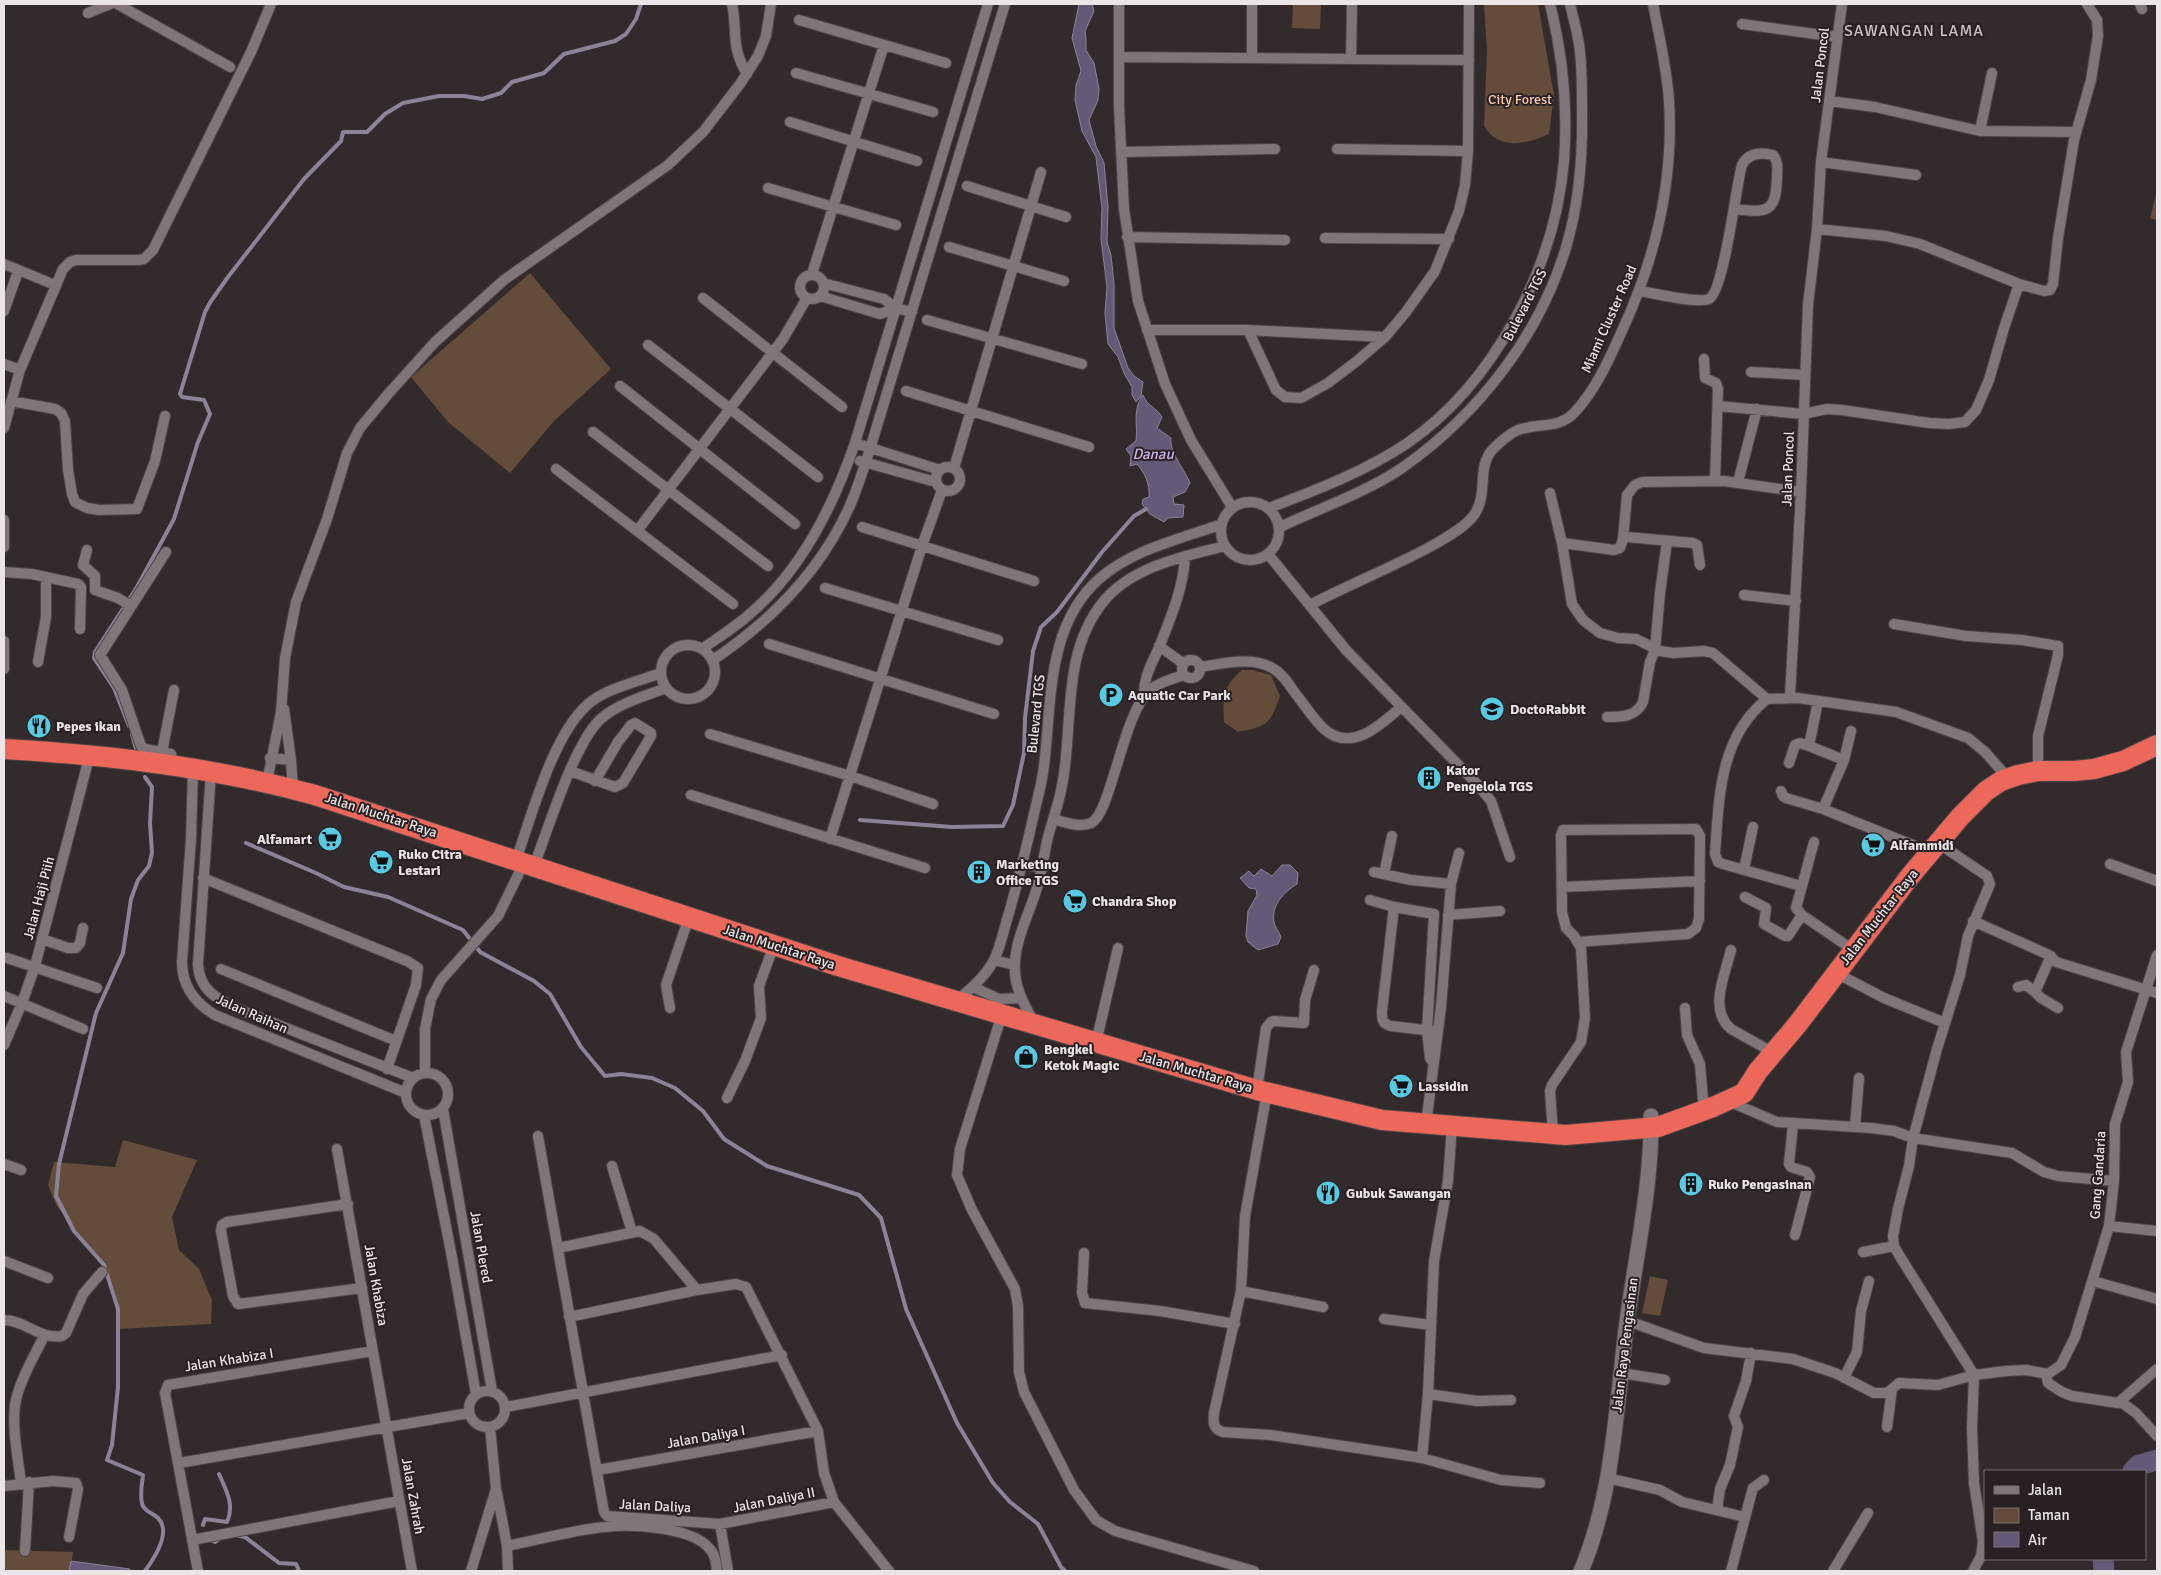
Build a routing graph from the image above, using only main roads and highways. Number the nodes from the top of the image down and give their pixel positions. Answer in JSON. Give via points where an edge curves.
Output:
{"nodes":[{"id":1,"x":2157,"y":745,"type":"edge"},
{"id":2,"x":4,"y":749,"type":"edge"},
{"id":3,"x":1651,"y":1122,"type":"junction"},
{"id":4,"x":1581,"y":1571,"type":"edge"}],
"edges":[{"from":1,"to":3,"type":"highway","name":"Jalan Muchtar Raya","via":[[2108,766],[2044,771],[2008,778],[1994,786],[1975,801],[1934,848],[1744,1093],[1717,1098]]},
{"from":2,"to":3,"type":"highway","name":"Jalan Muchtar Raya","via":[[178,764],[293,789],[956,1001],[1262,1091],[1363,1117],[1556,1133],[1594,1133]]},
{"from":3,"to":4,"type":"main road","name":"Jalan Raya Pengasinan","via":[[1646,1190],[1607,1478],[1594,1536]]}]}
